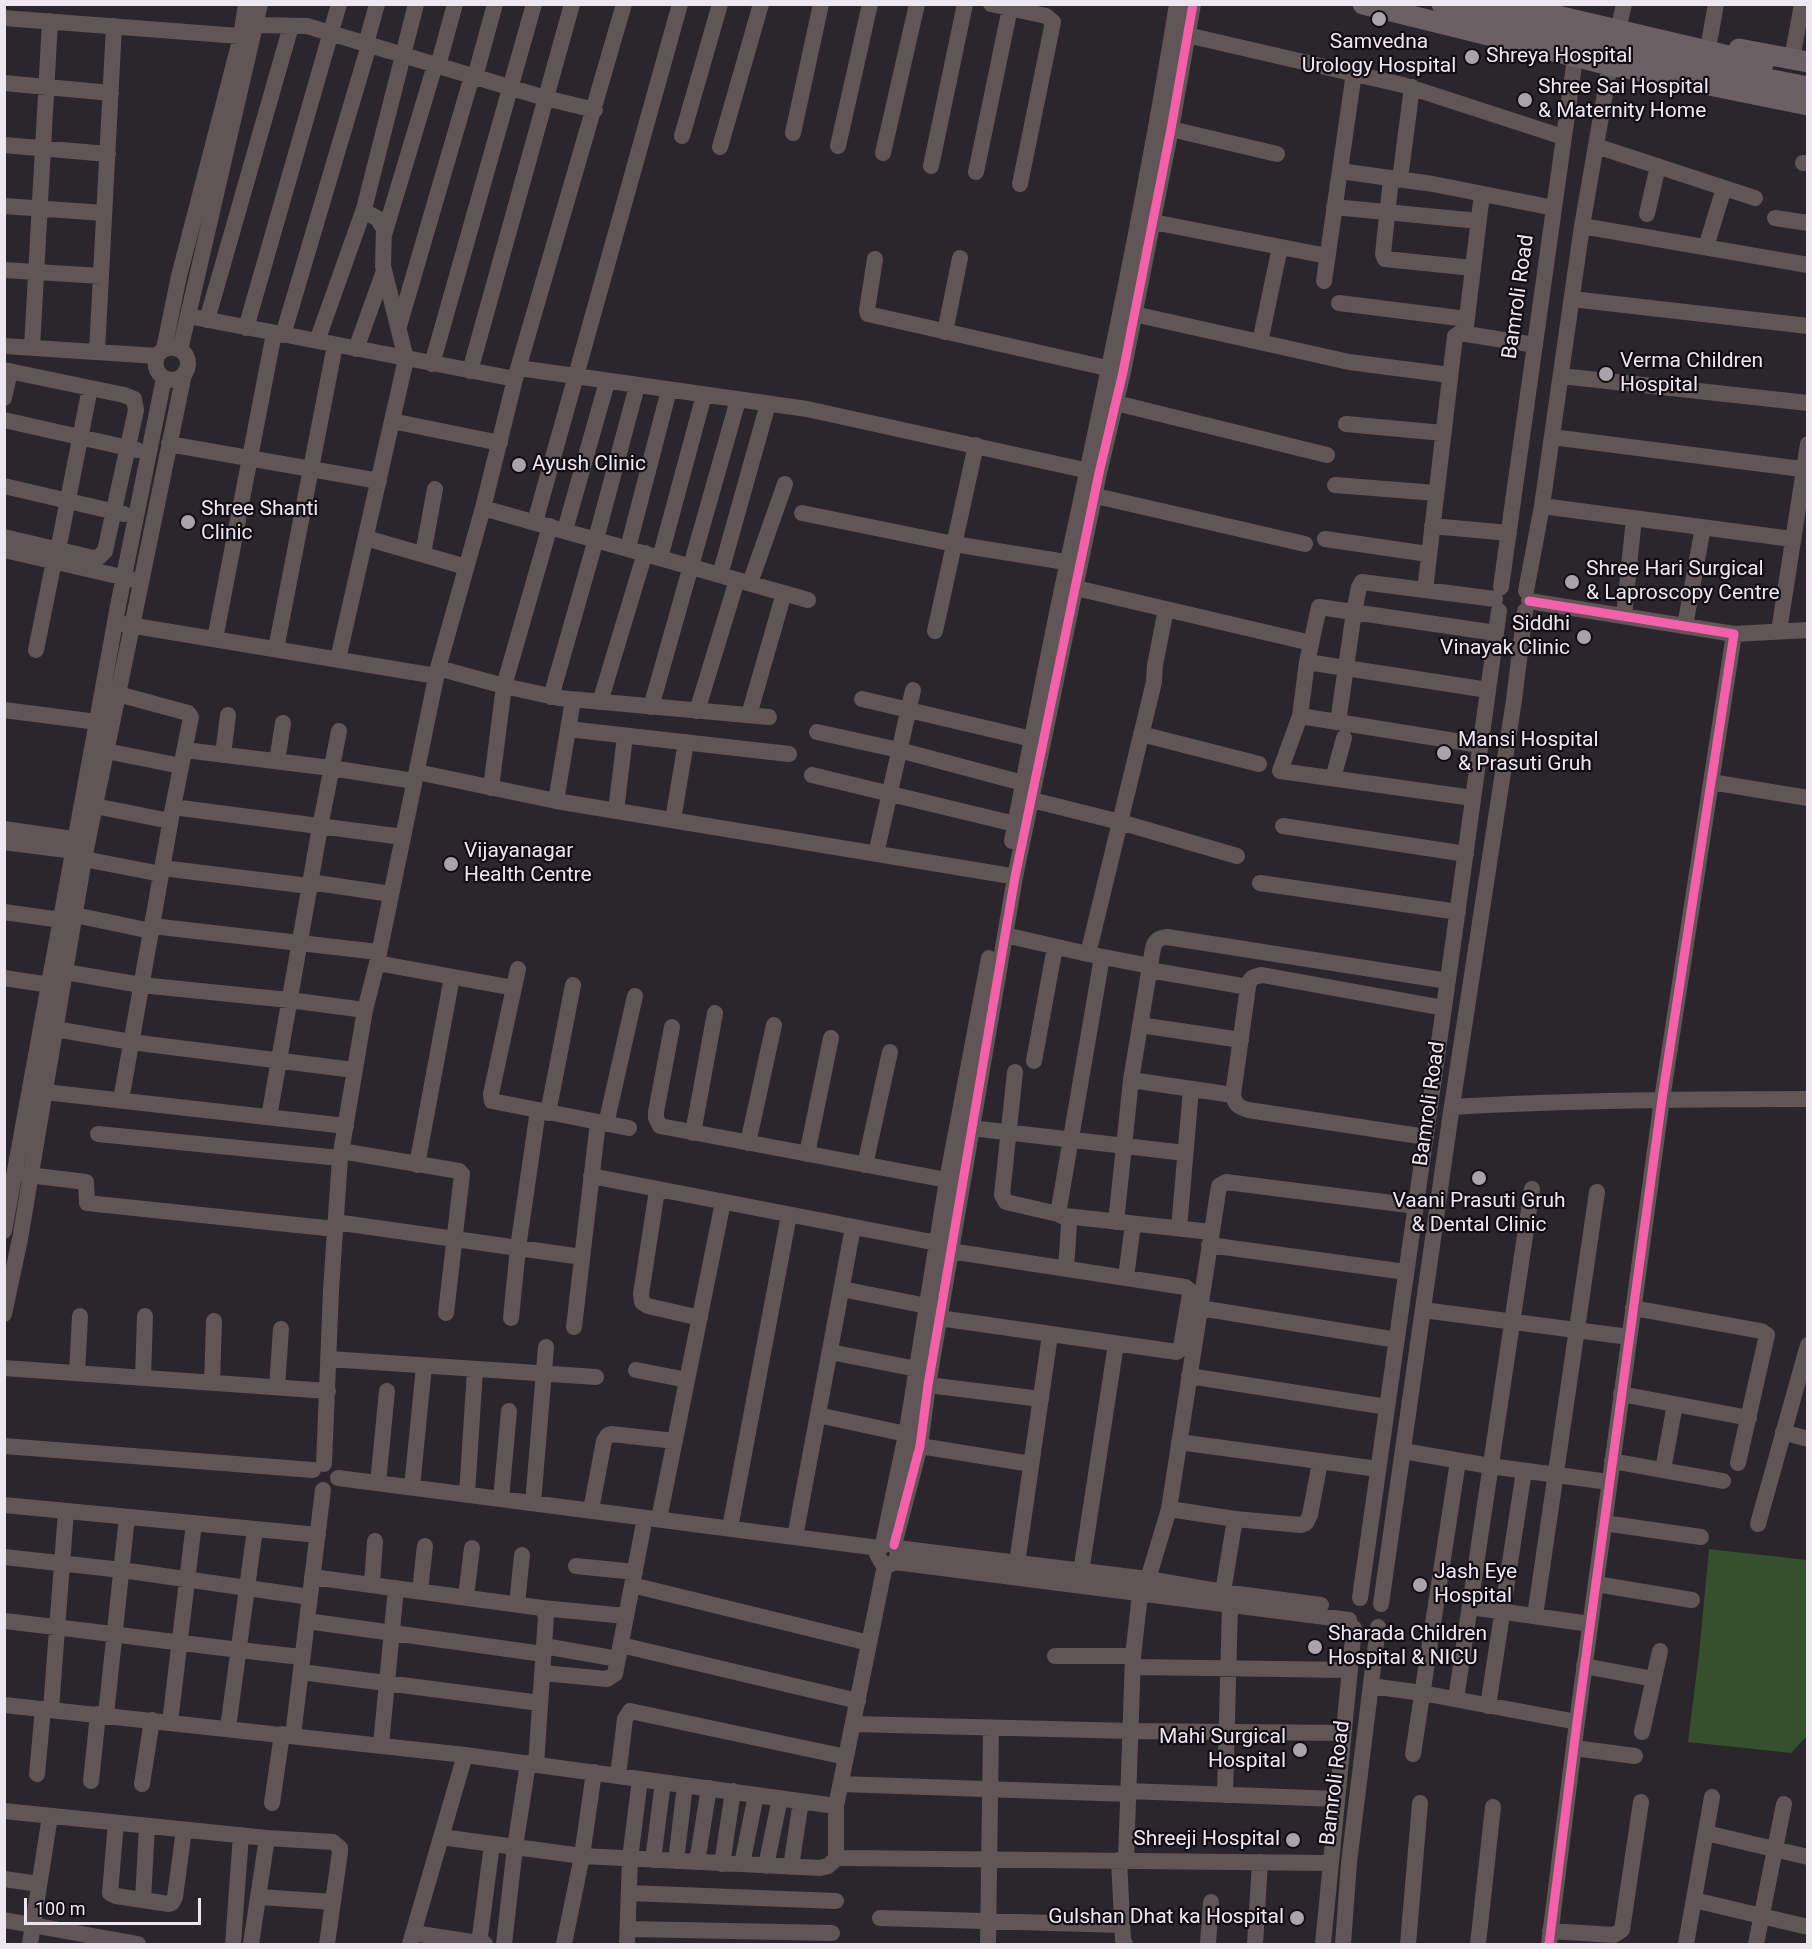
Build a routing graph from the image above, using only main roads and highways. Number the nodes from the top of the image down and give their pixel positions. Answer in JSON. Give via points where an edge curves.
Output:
{"nodes":[{"id":1,"x":1363,"y":4,"type":"edge"},
{"id":2,"x":1442,"y":4,"type":"edge"},
{"id":3,"x":1506,"y":4,"type":"edge"},
{"id":4,"x":1555,"y":5,"type":"edge"},
{"id":5,"x":1802,"y":65,"type":"edge"},
{"id":6,"x":1808,"y":87,"type":"edge"},
{"id":7,"x":1808,"y":105,"type":"edge"}],
"edges":[{"from":1,"to":7,"type":"main road","via":[[1610,65]]},
{"from":2,"to":6,"type":"main road","bridge":true,"via":[[1676,61]]},
{"from":3,"to":5,"type":"main road","bridge":true},
{"from":4,"to":5,"type":"main road","via":[[1620,26]]}]}
